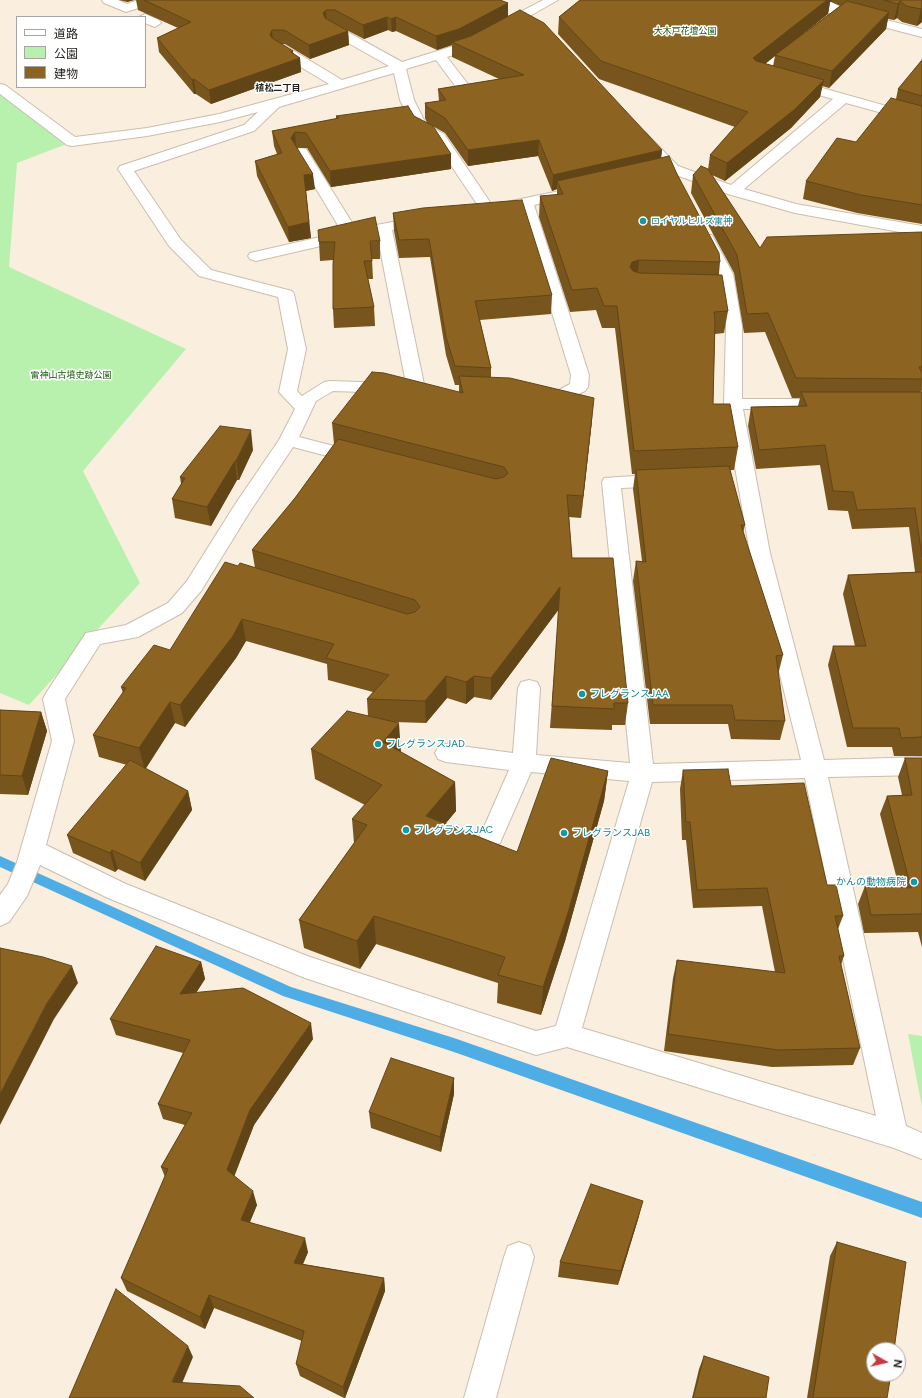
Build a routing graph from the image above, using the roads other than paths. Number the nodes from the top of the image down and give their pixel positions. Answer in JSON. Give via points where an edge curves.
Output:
{"nodes":[{"id":1,"x":108,"y":0,"type":"edge"},
{"id":2,"x":150,"y":0,"type":"edge"},
{"id":3,"x":552,"y":0,"type":"edge"},
{"id":4,"x":816,"y":5,"type":"edge"},
{"id":5,"x":126,"y":8,"type":"junction"},
{"id":6,"x":835,"y":10,"type":"edge"},
{"id":7,"x":513,"y":13,"type":"junction"},
{"id":8,"x":142,"y":16,"type":"edge"},
{"id":9,"x":532,"y":24,"type":"edge"},
{"id":10,"x":331,"y":28,"type":"edge"},
{"id":11,"x":922,"y":33,"type":"edge"},
{"id":12,"x":809,"y":36,"type":"edge"},
{"id":13,"x":279,"y":48,"type":"edge"},
{"id":14,"x":439,"y":55,"type":"junction"},
{"id":15,"x":399,"y":66,"type":"junction"},
{"id":16,"x":340,"y":85,"type":"junction"},
{"id":17,"x":0,"y":88,"type":"edge"},
{"id":18,"x":467,"y":92,"type":"edge"},
{"id":19,"x":843,"y":98,"type":"junction"},
{"id":20,"x":274,"y":104,"type":"junction"},
{"id":21,"x":922,"y":120,"type":"edge"},
{"id":22,"x":630,"y":124,"type":"edge"},
{"id":23,"x":301,"y":152,"type":"edge"},
{"id":24,"x":666,"y":171,"type":"junction"},
{"id":25,"x":680,"y":189,"type":"edge"},
{"id":26,"x":580,"y":191,"type":"edge"},
{"id":27,"x":733,"y":191,"type":"junction"},
{"id":28,"x":526,"y":203,"type":"junction"},
{"id":29,"x":436,"y":218,"type":"edge"},
{"id":30,"x":700,"y":226,"type":"edge"},
{"id":31,"x":384,"y":227,"type":"junction"},
{"id":32,"x":922,"y":231,"type":"edge"},
{"id":33,"x":352,"y":235,"type":"junction"},
{"id":34,"x":256,"y":256,"type":"dead end"},
{"id":35,"x":520,"y":394,"type":"edge"},
{"id":36,"x":733,"y":404,"type":"junction"},
{"id":37,"x":843,"y":405,"type":"edge"},
{"id":38,"x":304,"y":408,"type":"junction"},
{"id":39,"x":288,"y":440,"type":"junction"},
{"id":40,"x":373,"y":462,"type":"edge"},
{"id":41,"x":746,"y":477,"type":"junction"},
{"id":42,"x":722,"y":478,"type":"edge"},
{"id":43,"x":690,"y":479,"type":"edge"},
{"id":44,"x":206,"y":566,"type":"junction"},
{"id":45,"x":229,"y":572,"type":"edge"},
{"id":46,"x":529,"y":688,"type":"dead end"},
{"id":47,"x":446,"y":753,"type":"dead end"},
{"id":48,"x":524,"y":763,"type":"junction"},
{"id":49,"x":922,"y":766,"type":"edge"},
{"id":50,"x":815,"y":769,"type":"junction"},
{"id":51,"x":643,"y":773,"type":"junction"},
{"id":52,"x":492,"y":836,"type":"dead end"},
{"id":53,"x":31,"y":856,"type":"junction"},
{"id":54,"x":0,"y":914,"type":"edge"},
{"id":55,"x":567,"y":1035,"type":"junction"},
{"id":56,"x":894,"y":1136,"type":"junction"},
{"id":57,"x":922,"y":1146,"type":"edge"},
{"id":58,"x":519,"y":1257,"type":"dead end"},
{"id":59,"x":480,"y":1398,"type":"edge"}],
"edges":[{"from":1,"to":5,"type":"street"},
{"from":2,"to":5,"type":"street"},
{"from":3,"to":7,"type":"street"},
{"from":4,"to":6,"type":"street"},
{"from":5,"to":8,"type":"street"},
{"from":6,"to":11,"type":"street"},
{"from":7,"to":9,"type":"street"},
{"from":7,"to":14,"type":"street","via":[[465,47]]},
{"from":10,"to":15,"type":"street"},
{"from":12,"to":19,"type":"street","via":[[758,74]]},
{"from":13,"to":16,"type":"street"},
{"from":14,"to":15,"type":"street"},
{"from":14,"to":18,"type":"street"},
{"from":15,"to":16,"type":"street"},
{"from":15,"to":28,"type":"street","via":[[407,100],[420,127],[439,137],[480,211]]},
{"from":16,"to":20,"type":"street"},
{"from":17,"to":20,"type":"street","via":[[72,142],[147,132],[220,118]]},
{"from":19,"to":21,"type":"street"},
{"from":19,"to":27,"type":"street"},
{"from":20,"to":38,"type":"street","via":[[249,128],[125,169],[175,243],[205,273],[286,294],[297,349],[288,392]]},
{"from":22,"to":24,"type":"street"},
{"from":23,"to":33,"type":"street"},
{"from":24,"to":25,"type":"street"},
{"from":24,"to":27,"type":"street"},
{"from":26,"to":28,"type":"street"},
{"from":27,"to":32,"type":"street","via":[[795,208]]},
{"from":28,"to":35,"type":"street","via":[[580,374],[579,387],[560,396]]},
{"from":29,"to":31,"type":"street"},
{"from":30,"to":36,"type":"street","via":[[725,274],[720,290],[734,326]]},
{"from":31,"to":33,"type":"street"},
{"from":31,"to":38,"type":"street","via":[[424,389],[330,386],[309,398]]},
{"from":33,"to":34,"type":"street"},
{"from":36,"to":37,"type":"street"},
{"from":36,"to":41,"type":"street"},
{"from":38,"to":39,"type":"street"},
{"from":39,"to":40,"type":"street"},
{"from":39,"to":44,"type":"street"},
{"from":41,"to":42,"type":"street"},
{"from":41,"to":50,"type":"street","via":[[760,554]]},
{"from":43,"to":51,"type":"street","via":[[611,482]]},
{"from":44,"to":45,"type":"street"},
{"from":44,"to":53,"type":"street","via":[[194,586],[175,608],[132,632],[93,638],[54,699],[63,741]]},
{"from":46,"to":48,"type":"street"},
{"from":47,"to":48,"type":"street"},
{"from":48,"to":51,"type":"street"},
{"from":48,"to":52,"type":"street"},
{"from":49,"to":50,"type":"street"},
{"from":50,"to":51,"type":"street"},
{"from":50,"to":56,"type":"street"},
{"from":51,"to":55,"type":"street"},
{"from":53,"to":54,"type":"street","via":[[18,890]]},
{"from":53,"to":55,"type":"street","via":[[305,967],[536,1043]]},
{"from":55,"to":56,"type":"street"},
{"from":56,"to":57,"type":"street"},
{"from":58,"to":59,"type":"street"}]}
